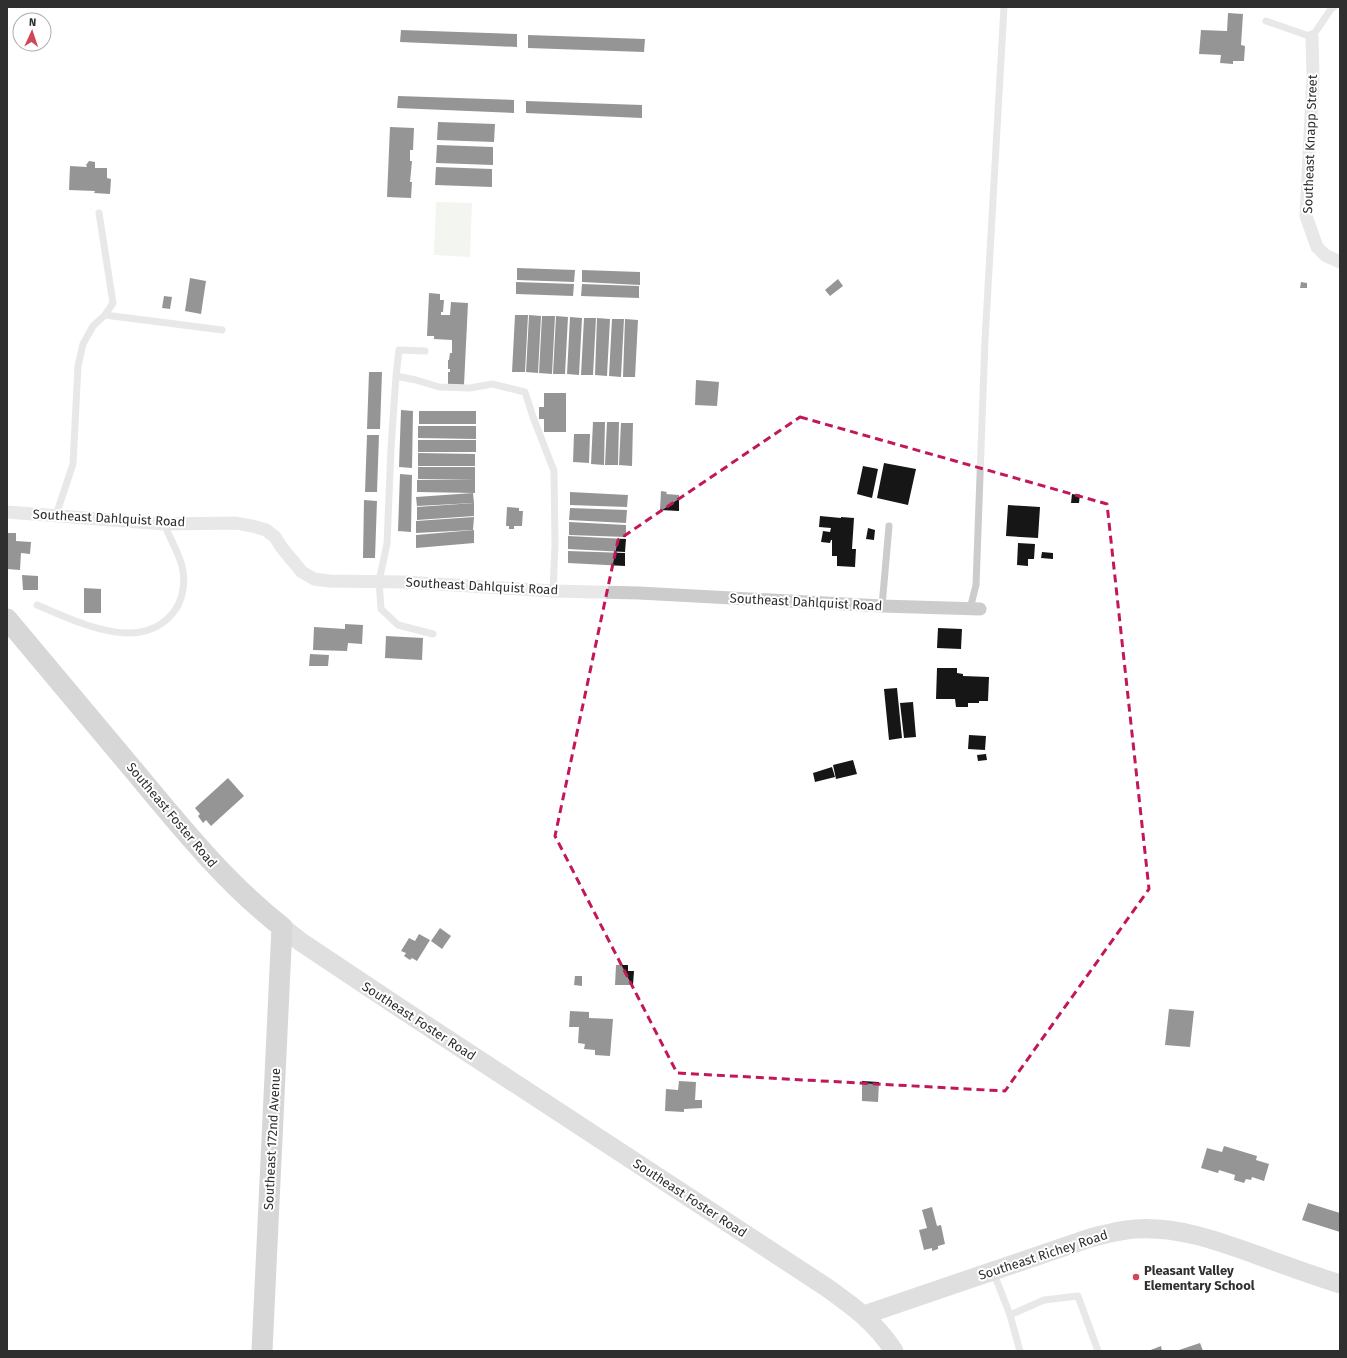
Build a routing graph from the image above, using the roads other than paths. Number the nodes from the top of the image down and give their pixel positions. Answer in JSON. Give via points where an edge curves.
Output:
{"nodes":[{"id":1,"x":1004,"y":7,"type":"edge"},
{"id":2,"x":1334,"y":7,"type":"edge"},
{"id":3,"x":1266,"y":21,"type":"dead end"},
{"id":4,"x":1312,"y":36,"type":"junction"},
{"id":5,"x":99,"y":213,"type":"dead end"},
{"id":6,"x":1340,"y":262,"type":"edge"},
{"id":7,"x":105,"y":315,"type":"junction"},
{"id":8,"x":222,"y":330,"type":"dead end"},
{"id":9,"x":425,"y":351,"type":"dead end"},
{"id":10,"x":396,"y":376,"type":"junction"},
{"id":11,"x":7,"y":512,"type":"edge"},
{"id":12,"x":56,"y":515,"type":"junction"},
{"id":13,"x":164,"y":524,"type":"junction"},
{"id":14,"x":889,"y":526,"type":"dead end"},
{"id":15,"x":379,"y":582,"type":"junction"},
{"id":16,"x":553,"y":591,"type":"junction"},
{"id":17,"x":37,"y":605,"type":"dead end"},
{"id":18,"x":882,"y":606,"type":"junction"},
{"id":19,"x":975,"y":609,"type":"joint"},
{"id":20,"x":7,"y":619,"type":"edge"},
{"id":21,"x":433,"y":634,"type":"dead end"},
{"id":22,"x":282,"y":927,"type":"junction"},
{"id":23,"x":993,"y":1271,"type":"junction"},
{"id":24,"x":1340,"y":1284,"type":"edge"},
{"id":25,"x":864,"y":1315,"type":"junction"},
{"id":26,"x":1010,"y":1315,"type":"junction"},
{"id":27,"x":262,"y":1351,"type":"edge"},
{"id":28,"x":894,"y":1351,"type":"edge"},
{"id":29,"x":1020,"y":1351,"type":"edge"},
{"id":30,"x":1098,"y":1351,"type":"edge"}],
"edges":[{"from":1,"to":19,"type":"lane"},
{"from":2,"to":4,"type":"lane"},
{"from":3,"to":4,"type":"lane"},
{"from":4,"to":6,"type":"street","name":"Southeast Knapp Street","via":[[1313,76],[1306,216],[1317,247],[1325,255]]},
{"from":5,"to":7,"type":"lane","via":[[113,302]]},
{"from":7,"to":8,"type":"lane"},
{"from":7,"to":12,"type":"lane","via":[[93,326],[83,344],[78,366],[73,464]]},
{"from":9,"to":10,"type":"lane","via":[[399,350]]},
{"from":10,"to":15,"type":"lane","via":[[387,544]]},
{"from":10,"to":16,"type":"lane","via":[[439,387],[470,388],[492,384],[525,392],[554,470]]},
{"from":11,"to":12,"type":"street","name":"Southeast Dahlquist Road"},
{"from":12,"to":13,"type":"street","name":"Southeast Dahlquist Road"},
{"from":13,"to":15,"type":"street","name":"Southeast Dahlquist Road","via":[[236,523],[256,527],[266,530],[275,537],[302,572],[314,579],[329,582]]},
{"from":13,"to":17,"type":"lane","via":[[182,566],[184,582],[182,598],[166,621],[153,629],[122,634],[92,627]]},
{"from":14,"to":18,"type":"lane"},
{"from":15,"to":16,"type":"street","name":"Southeast Dahlquist Road"},
{"from":15,"to":21,"type":"lane","via":[[381,609],[398,625]]},
{"from":16,"to":18,"type":"street","name":"Southeast Dahlquist Road"},
{"from":18,"to":19,"type":"street","name":"Southeast Dahlquist Road"},
{"from":20,"to":22,"type":"main road","name":"Southeast Foster Road","via":[[222,873]]},
{"from":22,"to":25,"type":"main road","name":"Southeast Foster Road","via":[[403,1010],[826,1287]]},
{"from":22,"to":27,"type":"main road","name":"Southeast 172nd Avenue"},
{"from":23,"to":24,"type":"main road","name":"Southeast Richey Road","via":[[1090,1238],[1148,1229],[1199,1236]]},
{"from":23,"to":25,"type":"main road","name":"Southeast Richey Road"},
{"from":23,"to":26,"type":"lane"},
{"from":25,"to":28,"type":"main road","name":"Southeast Foster Road"},
{"from":26,"to":29,"type":"lane"},
{"from":26,"to":30,"type":"lane","via":[[1044,1300],[1078,1296]]}]}
